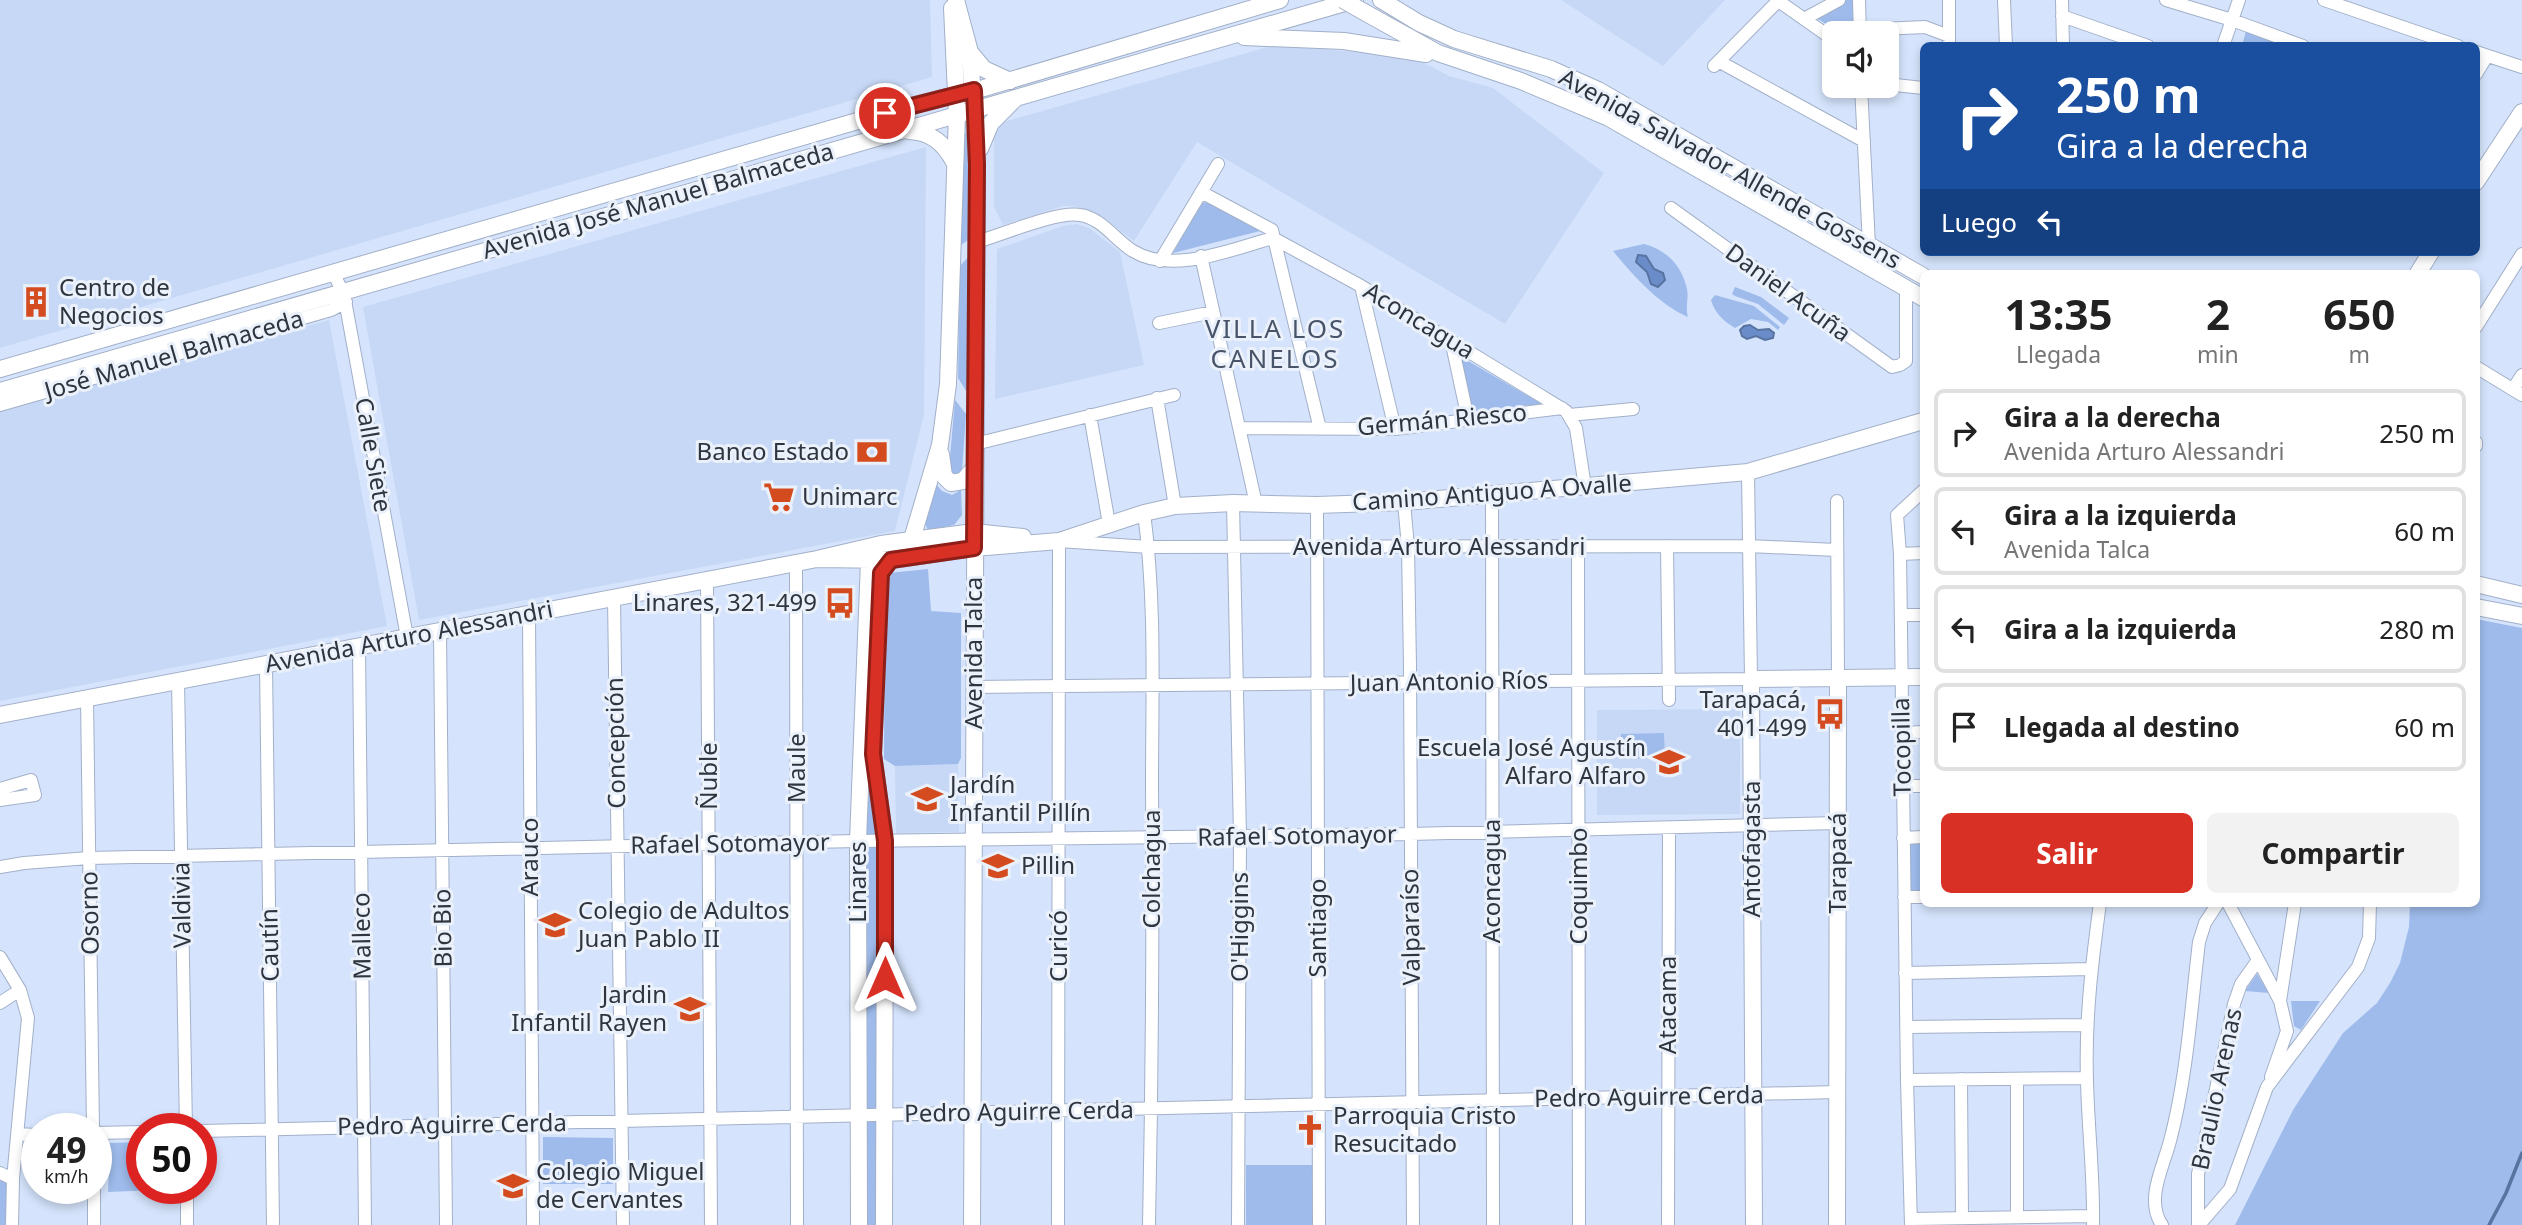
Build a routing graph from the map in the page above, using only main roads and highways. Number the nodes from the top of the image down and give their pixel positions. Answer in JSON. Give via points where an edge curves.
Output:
{"nodes":[{"id":1,"x":954,"y":0,"type":"edge"},
{"id":2,"x":1280,"y":0,"type":"edge"},
{"id":3,"x":1343,"y":0,"type":"edge"},
{"id":4,"x":1355,"y":0,"type":"edge"},
{"id":5,"x":1381,"y":0,"type":"edge"},
{"id":6,"x":1231,"y":37,"type":"junction"},
{"id":7,"x":970,"y":52,"type":"junction"},
{"id":8,"x":1462,"y":62,"type":"junction"},
{"id":9,"x":956,"y":66,"type":"junction"},
{"id":10,"x":1010,"y":80,"type":"junction"},
{"id":11,"x":974,"y":90,"type":"junction"},
{"id":12,"x":957,"y":94,"type":"junction"},
{"id":13,"x":1020,"y":96,"type":"junction"},
{"id":14,"x":932,"y":100,"type":"junction"},
{"id":15,"x":975,"y":109,"type":"junction"},
{"id":16,"x":2522,"y":112,"type":"edge"},
{"id":17,"x":957,"y":114,"type":"junction"},
{"id":18,"x":900,"y":131,"type":"junction"},
{"id":19,"x":954,"y":162,"type":"junction"},
{"id":20,"x":977,"y":165,"type":"junction"},
{"id":21,"x":2480,"y":176,"type":"edge"},
{"id":22,"x":977,"y":242,"type":"junction"},
{"id":23,"x":952,"y":263,"type":"junction"},
{"id":24,"x":1920,"y":274,"type":"edge"},
{"id":25,"x":1920,"y":296,"type":"edge"},
{"id":26,"x":0,"y":369,"type":"edge"},
{"id":27,"x":0,"y":391,"type":"edge"},
{"id":28,"x":1920,"y":422,"type":"edge"},
{"id":29,"x":940,"y":445,"type":"junction"},
{"id":30,"x":975,"y":467,"type":"junction"},
{"id":31,"x":912,"y":539,"type":"junction"},
{"id":32,"x":974,"y":540,"type":"junction"},
{"id":33,"x":1051,"y":541,"type":"joint"},
{"id":34,"x":881,"y":544,"type":"junction"},
{"id":35,"x":817,"y":559,"type":"junction"},
{"id":36,"x":891,"y":560,"type":"junction"},
{"id":37,"x":869,"y":561,"type":"junction"},
{"id":38,"x":2480,"y":585,"type":"edge"},
{"id":39,"x":2522,"y":595,"type":"edge"},
{"id":40,"x":2480,"y":608,"type":"edge"},
{"id":41,"x":2522,"y":616,"type":"edge"},
{"id":42,"x":1920,"y":677,"type":"edge"},
{"id":43,"x":1838,"y":678,"type":"junction"},
{"id":44,"x":1751,"y":679,"type":"joint"},
{"id":45,"x":0,"y":715,"type":"edge"},
{"id":46,"x":859,"y":1225,"type":"edge"},
{"id":47,"x":884,"y":1225,"type":"edge"},
{"id":48,"x":972,"y":1225,"type":"edge"},
{"id":49,"x":1754,"y":1225,"type":"edge"},
{"id":50,"x":1837,"y":1225,"type":"edge"}],
"edges":[{"from":1,"to":7,"type":"main road","name":"Avenida Talca"},
{"from":1,"to":9,"type":"main road","name":"Avenida Talca"},
{"from":2,"to":10,"type":"main road","name":"Avenida José Manuel Balmaceda"},
{"from":3,"to":8,"type":"main road","name":"Avenida Salvador Allende Gossens","bridge":true,"via":[[1421,45]]},
{"from":4,"to":6,"type":"main road","name":"Avenida José Manuel Balmaceda"},
{"from":5,"to":24,"type":"main road","name":"Avenida Salvador Allende Gossens","via":[[1454,39],[1541,65],[1598,90]]},
{"from":6,"to":8,"type":"main road","via":[[1344,41]]},
{"from":6,"to":13,"type":"main road","name":"Avenida José Manuel Balmaceda"},
{"from":7,"to":10,"type":"main road","via":[[984,69]]},
{"from":7,"to":11,"type":"main road","name":"Avenida Talca"},
{"from":8,"to":25,"type":"main road","name":"Avenida Salvador Allende Gossens","via":[[1609,118]]},
{"from":9,"to":12,"type":"main road","name":"Avenida Talca"},
{"from":9,"to":14,"type":"main road"},
{"from":10,"to":11,"type":"main road","name":"Avenida José Manuel Balmaceda"},
{"from":11,"to":12,"type":"main road","name":"Avenida José Manuel Balmaceda"},
{"from":11,"to":15,"type":"main road","name":"Avenida Talca"},
{"from":12,"to":14,"type":"main road","name":"Avenida José Manuel Balmaceda"},
{"from":12,"to":17,"type":"main road","name":"Avenida Talca"},
{"from":13,"to":15,"type":"main road","name":"Avenida José Manuel Balmaceda"},
{"from":13,"to":20,"type":"main road","via":[[991,122]]},
{"from":14,"to":26,"type":"main road","name":"Avenida José Manuel Balmaceda"},
{"from":15,"to":17,"type":"main road","name":"Avenida José Manuel Balmaceda"},
{"from":15,"to":20,"type":"main road","name":"Avenida Talca"},
{"from":16,"to":21,"type":"main road"},
{"from":17,"to":18,"type":"main road","name":"Avenida José Manuel Balmaceda"},
{"from":17,"to":19,"type":"main road","name":"Avenida Talca"},
{"from":18,"to":19,"type":"main road","via":[[933,137]]},
{"from":18,"to":27,"type":"main road","name":"Avenida José Manuel Balmaceda","via":[[344,297]]},
{"from":19,"to":23,"type":"main road","name":"Avenida Talca"},
{"from":20,"to":22,"type":"main road","name":"Avenida Talca"},
{"from":22,"to":23,"type":"main road"},
{"from":22,"to":30,"type":"main road","name":"Avenida Talca"},
{"from":23,"to":29,"type":"main road","name":"Avenida Talca","via":[[948,384]]},
{"from":28,"to":33,"type":"main road","name":"Camino Antiguo A Ovalle","via":[[1748,472],[1404,502],[1175,506]]},
{"from":29,"to":30,"type":"main road","via":[[948,482],[960,483]]},
{"from":29,"to":31,"type":"main road","name":"Avenida Talca"},
{"from":30,"to":32,"type":"main road","name":"Avenida Talca"},
{"from":31,"to":32,"type":"main road","name":"Avenida Arturo Alessandri"},
{"from":31,"to":34,"type":"main road","name":"Avenida Arturo Alessandri"},
{"from":32,"to":33,"type":"main road","name":"Avenida Arturo Alessandri"},
{"from":32,"to":36,"type":"main road","name":"Avenida Arturo Alessandri"},
{"from":32,"to":48,"type":"main road","name":"Avenida Talca"},
{"from":34,"to":35,"type":"main road","name":"Avenida Arturo Alessandri"},
{"from":34,"to":37,"type":"main road"},
{"from":35,"to":37,"type":"main road","name":"Avenida Arturo Alessandri"},
{"from":35,"to":45,"type":"main road","name":"Avenida Arturo Alessandri"},
{"from":36,"to":37,"type":"main road","name":"Avenida Arturo Alessandri"},
{"from":36,"to":47,"type":"main road","name":"Linares","via":[[880,580],[873,754],[885,841]]},
{"from":37,"to":46,"type":"main road","name":"Linares","via":[[858,841]]},
{"from":38,"to":39,"type":"main road"},
{"from":40,"to":41,"type":"main road"},
{"from":42,"to":43,"type":"main road","name":"Juan Antonio Ríos"},
{"from":43,"to":44,"type":"main road","name":"Juan Antonio Ríos"},
{"from":43,"to":50,"type":"main road","name":"Tarapacá"},
{"from":44,"to":49,"type":"main road","name":"Antofagasta"}]}
